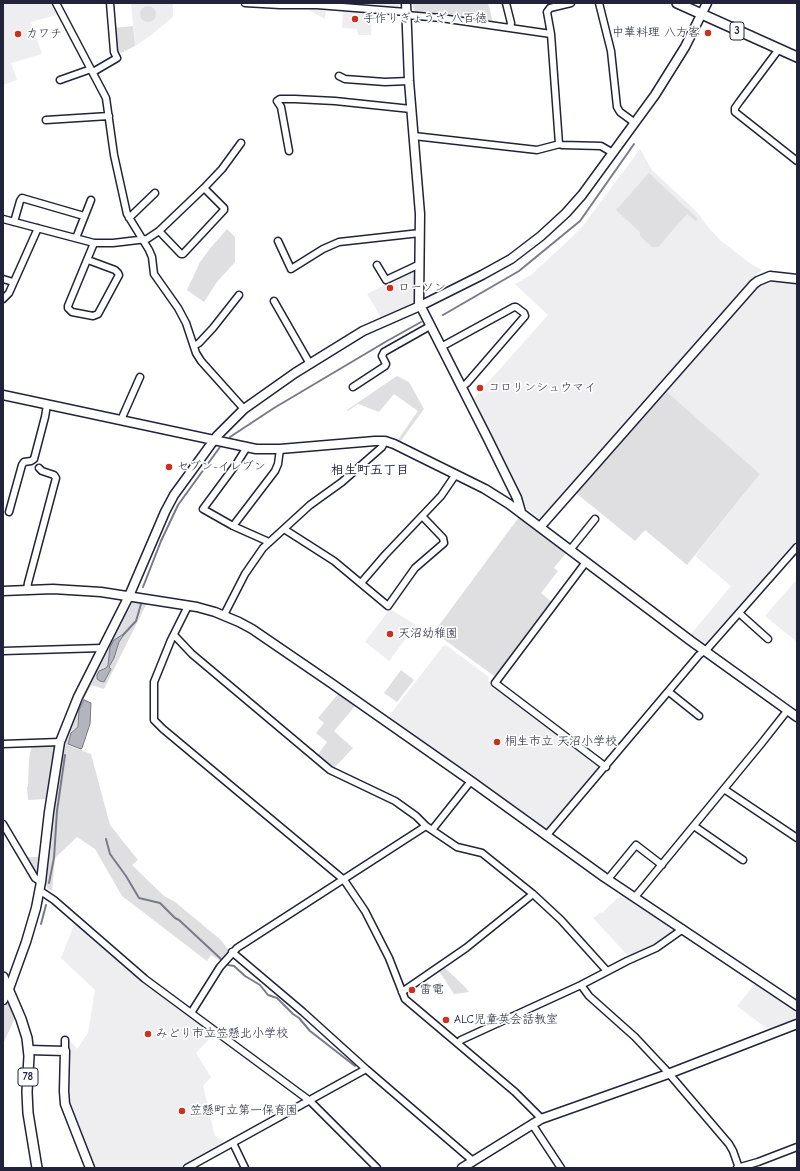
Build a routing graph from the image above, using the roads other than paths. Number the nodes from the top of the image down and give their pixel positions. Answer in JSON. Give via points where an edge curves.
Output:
{"nodes":[{"id":1,"x":56,"y":3,"type":"edge"},
{"id":2,"x":110,"y":3,"type":"edge"},
{"id":3,"x":245,"y":3,"type":"edge"},
{"id":4,"x":506,"y":3,"type":"edge"},
{"id":5,"x":571,"y":3,"type":"edge"},
{"id":6,"x":599,"y":3,"type":"edge"},
{"id":7,"x":677,"y":3,"type":"edge"},
{"id":8,"x":707,"y":3,"type":"edge"},
{"id":9,"x":406,"y":10,"type":"edge"},
{"id":10,"x":702,"y":15,"type":"junction"},
{"id":11,"x":510,"y":28,"type":"junction"},
{"id":12,"x":551,"y":34,"type":"junction"},
{"id":13,"x":779,"y":49,"type":"junction"},
{"id":14,"x":797,"y":57,"type":"edge"},
{"id":15,"x":92,"y":71,"type":"junction"},
{"id":16,"x":339,"y":76,"type":"dead end"},
{"id":17,"x":60,"y":80,"type":"dead end"},
{"id":18,"x":409,"y":81,"type":"junction"},
{"id":19,"x":411,"y":109,"type":"junction"},
{"id":20,"x":109,"y":116,"type":"junction"},
{"id":21,"x":46,"y":120,"type":"dead end"},
{"id":22,"x":635,"y":123,"type":"junction"},
{"id":23,"x":414,"y":136,"type":"junction"},
{"id":24,"x":241,"y":143,"type":"dead end"},
{"id":25,"x":560,"y":144,"type":"junction"},
{"id":26,"x":289,"y":151,"type":"dead end"},
{"id":27,"x":613,"y":153,"type":"junction"},
{"id":28,"x":797,"y":161,"type":"edge"},
{"id":29,"x":204,"y":188,"type":"junction"},
{"id":30,"x":155,"y":193,"type":"dead end"},
{"id":31,"x":91,"y":200,"type":"dead end"},
{"id":32,"x":84,"y":216,"type":"junction"},
{"id":33,"x":129,"y":218,"type":"junction"},
{"id":34,"x":3,"y":219,"type":"edge"},
{"id":35,"x":14,"y":222,"type":"junction"},
{"id":36,"x":38,"y":228,"type":"junction"},
{"id":37,"x":159,"y":231,"type":"junction"},
{"id":38,"x":420,"y":233,"type":"junction"},
{"id":39,"x":76,"y":238,"type":"junction"},
{"id":40,"x":142,"y":240,"type":"junction"},
{"id":41,"x":278,"y":241,"type":"dead end"},
{"id":42,"x":94,"y":243,"type":"junction"},
{"id":43,"x":88,"y":260,"type":"junction"},
{"id":44,"x":420,"y":264,"type":"junction"},
{"id":45,"x":377,"y":265,"type":"dead end"},
{"id":46,"x":3,"y":279,"type":"edge"},
{"id":47,"x":797,"y":279,"type":"edge"},
{"id":48,"x":13,"y":282,"type":"junction"},
{"id":49,"x":239,"y":295,"type":"dead end"},
{"id":50,"x":3,"y":299,"type":"edge"},
{"id":51,"x":274,"y":301,"type":"dead end"},
{"id":52,"x":420,"y":306,"type":"junction"},
{"id":53,"x":430,"y":326,"type":"junction"},
{"id":54,"x":194,"y":346,"type":"junction"},
{"id":55,"x":441,"y":347,"type":"junction"},
{"id":56,"x":310,"y":364,"type":"junction"},
{"id":57,"x":140,"y":377,"type":"dead end"},
{"id":58,"x":353,"y":387,"type":"dead end"},
{"id":59,"x":462,"y":387,"type":"junction"},
{"id":60,"x":3,"y":396,"type":"edge"},
{"id":61,"x":47,"y":405,"type":"junction"},
{"id":62,"x":244,"y":409,"type":"junction"},
{"id":63,"x":121,"y":420,"type":"junction"},
{"id":64,"x":214,"y":440,"type":"junction"},
{"id":65,"x":385,"y":442,"type":"junction"},
{"id":66,"x":247,"y":447,"type":"junction"},
{"id":67,"x":280,"y":449,"type":"junction"},
{"id":68,"x":39,"y":468,"type":"dead end"},
{"id":69,"x":456,"y":474,"type":"junction"},
{"id":70,"x":9,"y":512,"type":"dead end"},
{"id":71,"x":521,"y":512,"type":"junction"},
{"id":72,"x":422,"y":516,"type":"junction"},
{"id":73,"x":595,"y":519,"type":"dead end"},
{"id":74,"x":233,"y":526,"type":"junction"},
{"id":75,"x":540,"y":527,"type":"junction"},
{"id":76,"x":284,"y":529,"type":"junction"},
{"id":77,"x":269,"y":542,"type":"junction"},
{"id":78,"x":797,"y":547,"type":"edge"},
{"id":79,"x":570,"y":550,"type":"junction"},
{"id":80,"x":586,"y":562,"type":"junction"},
{"id":81,"x":362,"y":583,"type":"junction"},
{"id":82,"x":27,"y":590,"type":"junction"},
{"id":83,"x":3,"y":591,"type":"edge"},
{"id":84,"x":129,"y":596,"type":"junction"},
{"id":85,"x":188,"y":606,"type":"junction"},
{"id":86,"x":739,"y":613,"type":"junction"},
{"id":87,"x":224,"y":615,"type":"junction"},
{"id":88,"x":174,"y":635,"type":"junction"},
{"id":89,"x":768,"y":639,"type":"dead end"},
{"id":90,"x":102,"y":648,"type":"junction"},
{"id":91,"x":3,"y":651,"type":"edge"},
{"id":92,"x":704,"y":651,"type":"junction"},
{"id":93,"x":669,"y":692,"type":"junction"},
{"id":94,"x":794,"y":714,"type":"edge"},
{"id":95,"x":700,"y":716,"type":"dead end"},
{"id":96,"x":60,"y":742,"type":"junction"},
{"id":97,"x":3,"y":744,"type":"edge"},
{"id":98,"x":606,"y":767,"type":"junction"},
{"id":99,"x":471,"y":781,"type":"junction"},
{"id":100,"x":724,"y":789,"type":"junction"},
{"id":101,"x":3,"y":824,"type":"edge"},
{"id":102,"x":426,"y":826,"type":"junction"},
{"id":103,"x":694,"y":826,"type":"junction"},
{"id":104,"x":432,"y":830,"type":"junction"},
{"id":105,"x":5,"y":832,"type":"edge"},
{"id":106,"x":546,"y":836,"type":"junction"},
{"id":107,"x":797,"y":838,"type":"edge"},
{"id":108,"x":743,"y":860,"type":"dead end"},
{"id":109,"x":662,"y":865,"type":"junction"},
{"id":110,"x":608,"y":879,"type":"junction"},
{"id":111,"x":344,"y":880,"type":"junction"},
{"id":112,"x":40,"y":886,"type":"junction"},
{"id":113,"x":533,"y":894,"type":"junction"},
{"id":114,"x":635,"y":897,"type":"junction"},
{"id":115,"x":683,"y":929,"type":"junction"},
{"id":116,"x":232,"y":952,"type":"junction"},
{"id":117,"x":607,"y":971,"type":"junction"},
{"id":118,"x":3,"y":977,"type":"edge"},
{"id":119,"x":581,"y":985,"type":"junction"},
{"id":120,"x":9,"y":989,"type":"junction"},
{"id":121,"x":402,"y":992,"type":"junction"},
{"id":122,"x":3,"y":1000,"type":"edge"},
{"id":123,"x":797,"y":1006,"type":"edge"},
{"id":124,"x":191,"y":1012,"type":"junction"},
{"id":125,"x":797,"y":1024,"type":"edge"},
{"id":126,"x":65,"y":1040,"type":"dead end"},
{"id":127,"x":458,"y":1043,"type":"junction"},
{"id":128,"x":29,"y":1050,"type":"junction"},
{"id":129,"x":65,"y":1051,"type":"junction"},
{"id":130,"x":366,"y":1069,"type":"junction"},
{"id":131,"x":668,"y":1074,"type":"junction"},
{"id":132,"x":310,"y":1100,"type":"junction"},
{"id":133,"x":541,"y":1119,"type":"junction"},
{"id":134,"x":532,"y":1124,"type":"junction"},
{"id":135,"x":233,"y":1143,"type":"junction"},
{"id":136,"x":797,"y":1147,"type":"edge"},
{"id":137,"x":473,"y":1161,"type":"junction"},
{"id":138,"x":37,"y":1168,"type":"edge"},
{"id":139,"x":90,"y":1168,"type":"edge"},
{"id":140,"x":187,"y":1168,"type":"edge"},
{"id":141,"x":245,"y":1168,"type":"edge"},
{"id":142,"x":378,"y":1168,"type":"edge"},
{"id":143,"x":462,"y":1168,"type":"edge"},
{"id":144,"x":561,"y":1168,"type":"edge"},
{"id":145,"x":738,"y":1168,"type":"edge"}],
"edges":[{"from":1,"to":15,"type":"street"},
{"from":2,"to":15,"type":"street","via":[[114,52],[117,58]]},
{"from":3,"to":9,"type":"street"},
{"from":4,"to":11,"type":"street"},
{"from":5,"to":12,"type":"street","via":[[547,10]]},
{"from":6,"to":22,"type":"street","via":[[611,51],[617,108]]},
{"from":7,"to":10,"type":"main road","number":"3"},
{"from":8,"to":10,"type":"street"},
{"from":9,"to":11,"type":"street"},
{"from":9,"to":18,"type":"street"},
{"from":10,"to":13,"type":"main road","number":"3"},
{"from":10,"to":22,"type":"street","via":[[669,74]]},
{"from":11,"to":12,"type":"street"},
{"from":12,"to":25,"type":"street"},
{"from":13,"to":14,"type":"main road","number":"3"},
{"from":13,"to":28,"type":"street","via":[[740,101],[735,112]]},
{"from":15,"to":17,"type":"street"},
{"from":15,"to":20,"type":"street","via":[[106,98]]},
{"from":16,"to":18,"type":"street","via":[[345,79],[385,82]]},
{"from":18,"to":19,"type":"street"},
{"from":19,"to":23,"type":"street"},
{"from":19,"to":26,"type":"street","via":[[335,101],[280,99],[277,101],[281,107]]},
{"from":20,"to":21,"type":"street"},
{"from":20,"to":33,"type":"street","via":[[120,184]]},
{"from":22,"to":27,"type":"street"},
{"from":23,"to":25,"type":"street","via":[[537,150]]},
{"from":23,"to":38,"type":"street"},
{"from":24,"to":29,"type":"street"},
{"from":25,"to":27,"type":"street","via":[[601,146]]},
{"from":27,"to":52,"type":"street","via":[[573,204],[541,236],[511,259]]},
{"from":29,"to":37,"type":"street"},
{"from":29,"to":37,"type":"street","via":[[224,210],[183,254]]},
{"from":30,"to":33,"type":"street"},
{"from":31,"to":32,"type":"street"},
{"from":32,"to":35,"type":"street","via":[[22,198]]},
{"from":32,"to":39,"type":"street"},
{"from":33,"to":40,"type":"street"},
{"from":34,"to":35,"type":"street"},
{"from":35,"to":36,"type":"street"},
{"from":36,"to":39,"type":"street"},
{"from":36,"to":48,"type":"street"},
{"from":37,"to":40,"type":"street"},
{"from":38,"to":41,"type":"street","via":[[339,242],[291,269]]},
{"from":38,"to":44,"type":"street"},
{"from":39,"to":42,"type":"street"},
{"from":40,"to":42,"type":"street"},
{"from":40,"to":54,"type":"street","via":[[151,255],[154,274],[178,308]]},
{"from":42,"to":43,"type":"street"},
{"from":43,"to":43,"type":"street","via":[[68,308],[72,312],[93,316],[98,314],[119,276],[115,270]]},
{"from":44,"to":45,"type":"street","via":[[386,280]]},
{"from":44,"to":52,"type":"street"},
{"from":46,"to":48,"type":"street"},
{"from":47,"to":75,"type":"street","via":[[770,276],[754,284]]},
{"from":48,"to":50,"type":"street"},
{"from":49,"to":54,"type":"street","via":[[213,328]]},
{"from":51,"to":56,"type":"street"},
{"from":52,"to":53,"type":"street"},
{"from":52,"to":56,"type":"street","via":[[363,331]]},
{"from":53,"to":55,"type":"street"},
{"from":53,"to":58,"type":"street","via":[[383,353],[385,366]]},
{"from":54,"to":62,"type":"street","via":[[203,364]]},
{"from":55,"to":59,"type":"street"},
{"from":55,"to":59,"type":"street","via":[[516,306],[524,313],[525,316]]},
{"from":56,"to":62,"type":"street"},
{"from":57,"to":63,"type":"street"},
{"from":59,"to":71,"type":"street","via":[[517,498]]},
{"from":60,"to":61,"type":"street"},
{"from":61,"to":63,"type":"street"},
{"from":61,"to":70,"type":"street","via":[[34,459],[22,465]]},
{"from":62,"to":64,"type":"street"},
{"from":63,"to":64,"type":"street"},
{"from":64,"to":66,"type":"street"},
{"from":64,"to":84,"type":"street","via":[[174,495]]},
{"from":65,"to":67,"type":"street"},
{"from":65,"to":69,"type":"street"},
{"from":65,"to":76,"type":"street","via":[[342,482],[310,505]]},
{"from":66,"to":67,"type":"street"},
{"from":66,"to":74,"type":"street","via":[[203,509]]},
{"from":67,"to":74,"type":"street","via":[[275,471]]},
{"from":68,"to":82,"type":"street","via":[[56,478]]},
{"from":69,"to":71,"type":"street"},
{"from":69,"to":72,"type":"street","via":[[441,496]]},
{"from":71,"to":75,"type":"street"},
{"from":72,"to":81,"type":"street"},
{"from":72,"to":81,"type":"street","via":[[443,538],[444,543],[415,568],[388,606]]},
{"from":73,"to":79,"type":"street"},
{"from":74,"to":77,"type":"street"},
{"from":75,"to":79,"type":"street"},
{"from":76,"to":77,"type":"street"},
{"from":76,"to":81,"type":"street"},
{"from":77,"to":87,"type":"street","via":[[253,561]]},
{"from":78,"to":86,"type":"street"},
{"from":79,"to":80,"type":"street"},
{"from":80,"to":92,"type":"street"},
{"from":80,"to":98,"type":"street","via":[[495,683]]},
{"from":82,"to":83,"type":"street"},
{"from":82,"to":84,"type":"street","via":[[76,590]]},
{"from":84,"to":85,"type":"street"},
{"from":84,"to":90,"type":"street"},
{"from":85,"to":87,"type":"street"},
{"from":85,"to":88,"type":"street"},
{"from":86,"to":89,"type":"street"},
{"from":86,"to":92,"type":"street"},
{"from":87,"to":99,"type":"street","via":[[252,630]]},
{"from":88,"to":102,"type":"street","via":[[198,659],[330,770],[395,801]]},
{"from":88,"to":111,"type":"street","via":[[154,682],[154,720]]},
{"from":90,"to":91,"type":"street"},
{"from":90,"to":96,"type":"street"},
{"from":92,"to":93,"type":"street"},
{"from":92,"to":94,"type":"street"},
{"from":93,"to":95,"type":"street"},
{"from":93,"to":98,"type":"street"},
{"from":94,"to":100,"type":"street"},
{"from":96,"to":97,"type":"street"},
{"from":96,"to":112,"type":"street"},
{"from":98,"to":106,"type":"street"},
{"from":99,"to":104,"type":"street"},
{"from":99,"to":106,"type":"street"},
{"from":100,"to":103,"type":"street"},
{"from":100,"to":107,"type":"street"},
{"from":101,"to":105,"type":"street"},
{"from":102,"to":104,"type":"street"},
{"from":102,"to":111,"type":"street"},
{"from":103,"to":108,"type":"street"},
{"from":103,"to":109,"type":"street"},
{"from":104,"to":113,"type":"street","via":[[458,847],[482,852]]},
{"from":105,"to":112,"type":"street"},
{"from":106,"to":110,"type":"street"},
{"from":109,"to":110,"type":"street","via":[[636,845]]},
{"from":109,"to":114,"type":"street"},
{"from":110,"to":114,"type":"street"},
{"from":111,"to":116,"type":"street"},
{"from":111,"to":121,"type":"street","via":[[365,912],[389,958]]},
{"from":112,"to":120,"type":"street","via":[[30,930]]},
{"from":112,"to":124,"type":"street","via":[[139,974]]},
{"from":113,"to":117,"type":"street","via":[[561,920]]},
{"from":113,"to":121,"type":"street","via":[[466,948]]},
{"from":114,"to":115,"type":"street"},
{"from":115,"to":117,"type":"street","via":[[656,948]]},
{"from":115,"to":123,"type":"street"},
{"from":116,"to":124,"type":"street"},
{"from":116,"to":130,"type":"street"},
{"from":117,"to":119,"type":"street"},
{"from":118,"to":120,"type":"main road","number":"78"},
{"from":119,"to":127,"type":"street"},
{"from":119,"to":131,"type":"street","via":[[589,996],[635,1037]]},
{"from":120,"to":122,"type":"street"},
{"from":120,"to":128,"type":"main road","number":"78","via":[[24,1027]]},
{"from":121,"to":127,"type":"street","via":[[408,1001]]},
{"from":124,"to":132,"type":"street"},
{"from":125,"to":131,"type":"street"},
{"from":126,"to":129,"type":"street"},
{"from":127,"to":133,"type":"street","via":[[515,1092]]},
{"from":128,"to":129,"type":"street"},
{"from":128,"to":138,"type":"main road","number":"78","via":[[27,1107]]},
{"from":129,"to":139,"type":"street","via":[[65,1104]]},
{"from":130,"to":132,"type":"street"},
{"from":130,"to":137,"type":"street"},
{"from":131,"to":133,"type":"street"},
{"from":131,"to":145,"type":"street","via":[[729,1144]]},
{"from":132,"to":135,"type":"street"},
{"from":132,"to":142,"type":"street"},
{"from":133,"to":134,"type":"street"},
{"from":134,"to":137,"type":"street"},
{"from":134,"to":144,"type":"street"},
{"from":135,"to":140,"type":"street"},
{"from":135,"to":141,"type":"street"},
{"from":136,"to":145,"type":"street"},
{"from":137,"to":143,"type":"street"}]}
